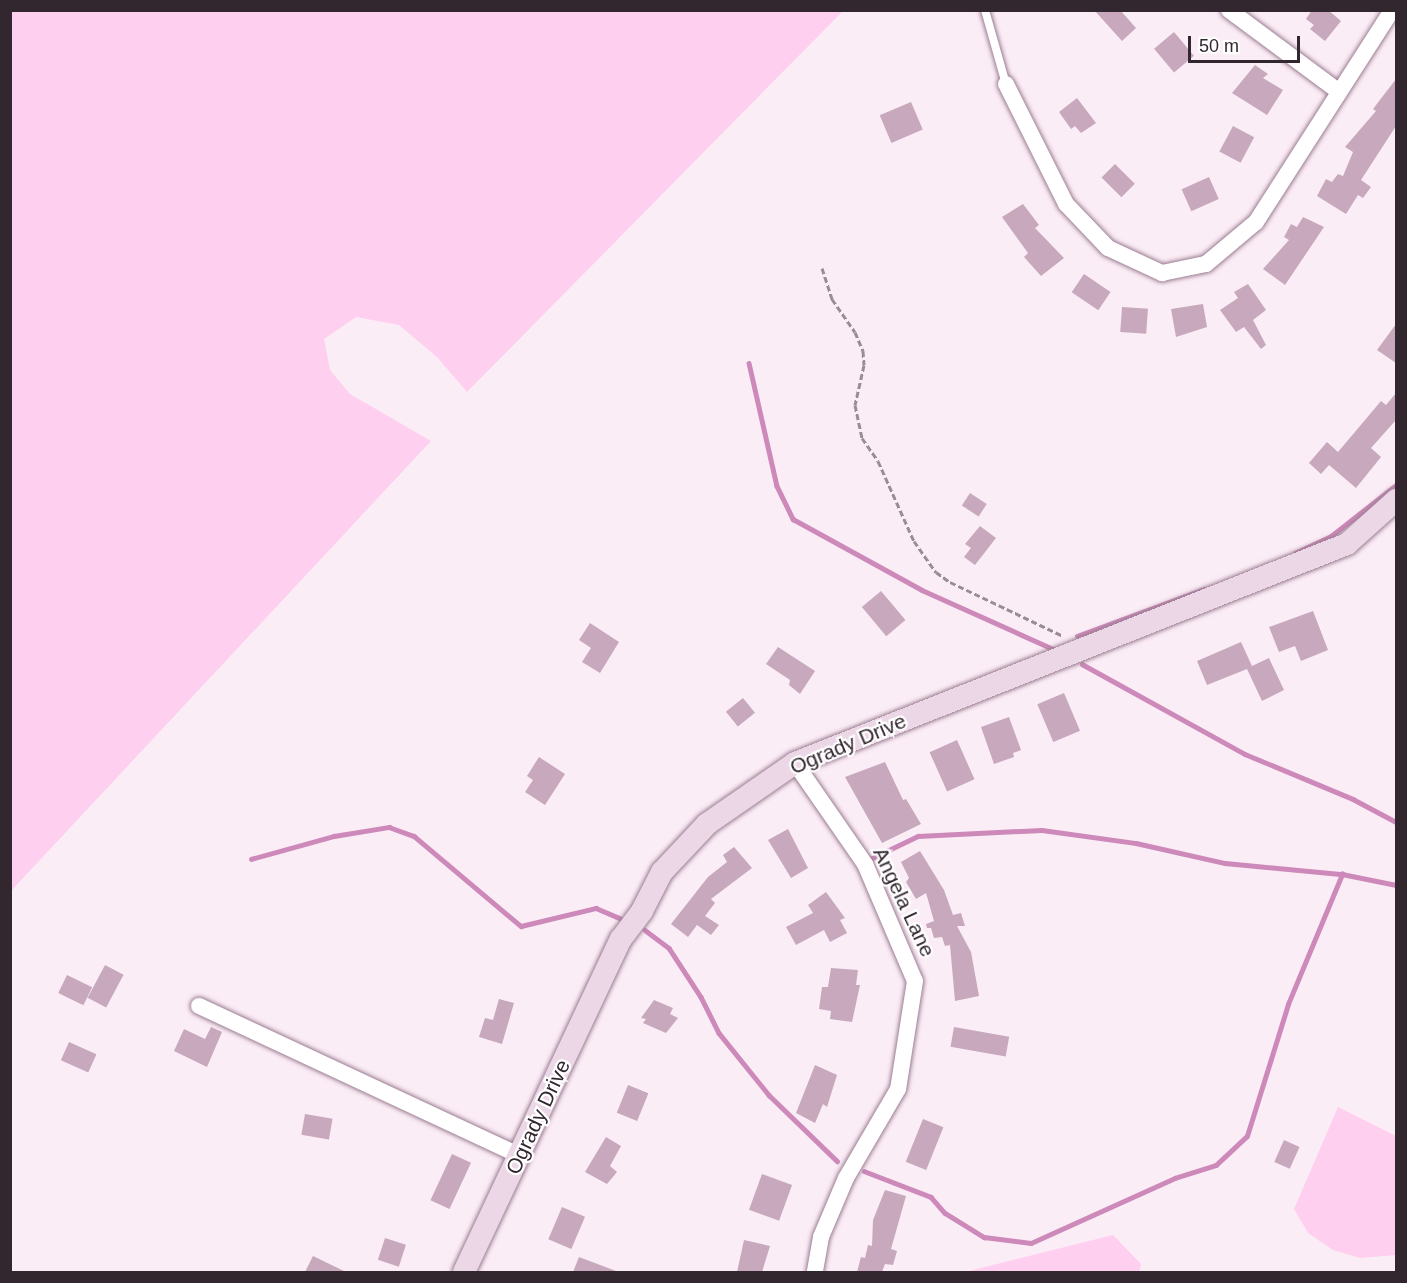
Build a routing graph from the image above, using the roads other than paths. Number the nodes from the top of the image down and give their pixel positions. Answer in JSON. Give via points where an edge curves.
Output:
{"nodes":[{"id":1,"x":985,"y":10,"type":"edge"},
{"id":2,"x":1229,"y":10,"type":"edge"},
{"id":3,"x":1392,"y":10,"type":"edge"},
{"id":4,"x":1006,"y":84,"type":"joint"},
{"id":5,"x":1338,"y":91,"type":"junction"},
{"id":6,"x":1396,"y":500,"type":"edge"},
{"id":7,"x":795,"y":763,"type":"junction"},
{"id":8,"x":199,"y":1006,"type":"dead end"},
{"id":9,"x":520,"y":1156,"type":"junction"},
{"id":10,"x":464,"y":1272,"type":"edge"},
{"id":11,"x":815,"y":1272,"type":"edge"}],
"edges":[{"from":1,"to":4,"type":"lane"},
{"from":2,"to":5,"type":"street"},
{"from":3,"to":5,"type":"street"},
{"from":4,"to":5,"type":"street","via":[[1066,204],[1108,248],[1162,273],[1206,264],[1256,222]]},
{"from":6,"to":7,"type":"street","name":"Ogrady Drive","via":[[1347,544]]},
{"from":7,"to":9,"type":"street","name":"Ogrady Drive","via":[[707,824],[662,872],[642,911],[621,939]]},
{"from":7,"to":11,"type":"street","name":"Angela Lane","via":[[865,864],[915,981],[898,1089],[846,1179],[821,1237]]},
{"from":8,"to":9,"type":"street"},
{"from":9,"to":10,"type":"street","name":"Ogrady Drive"}]}
